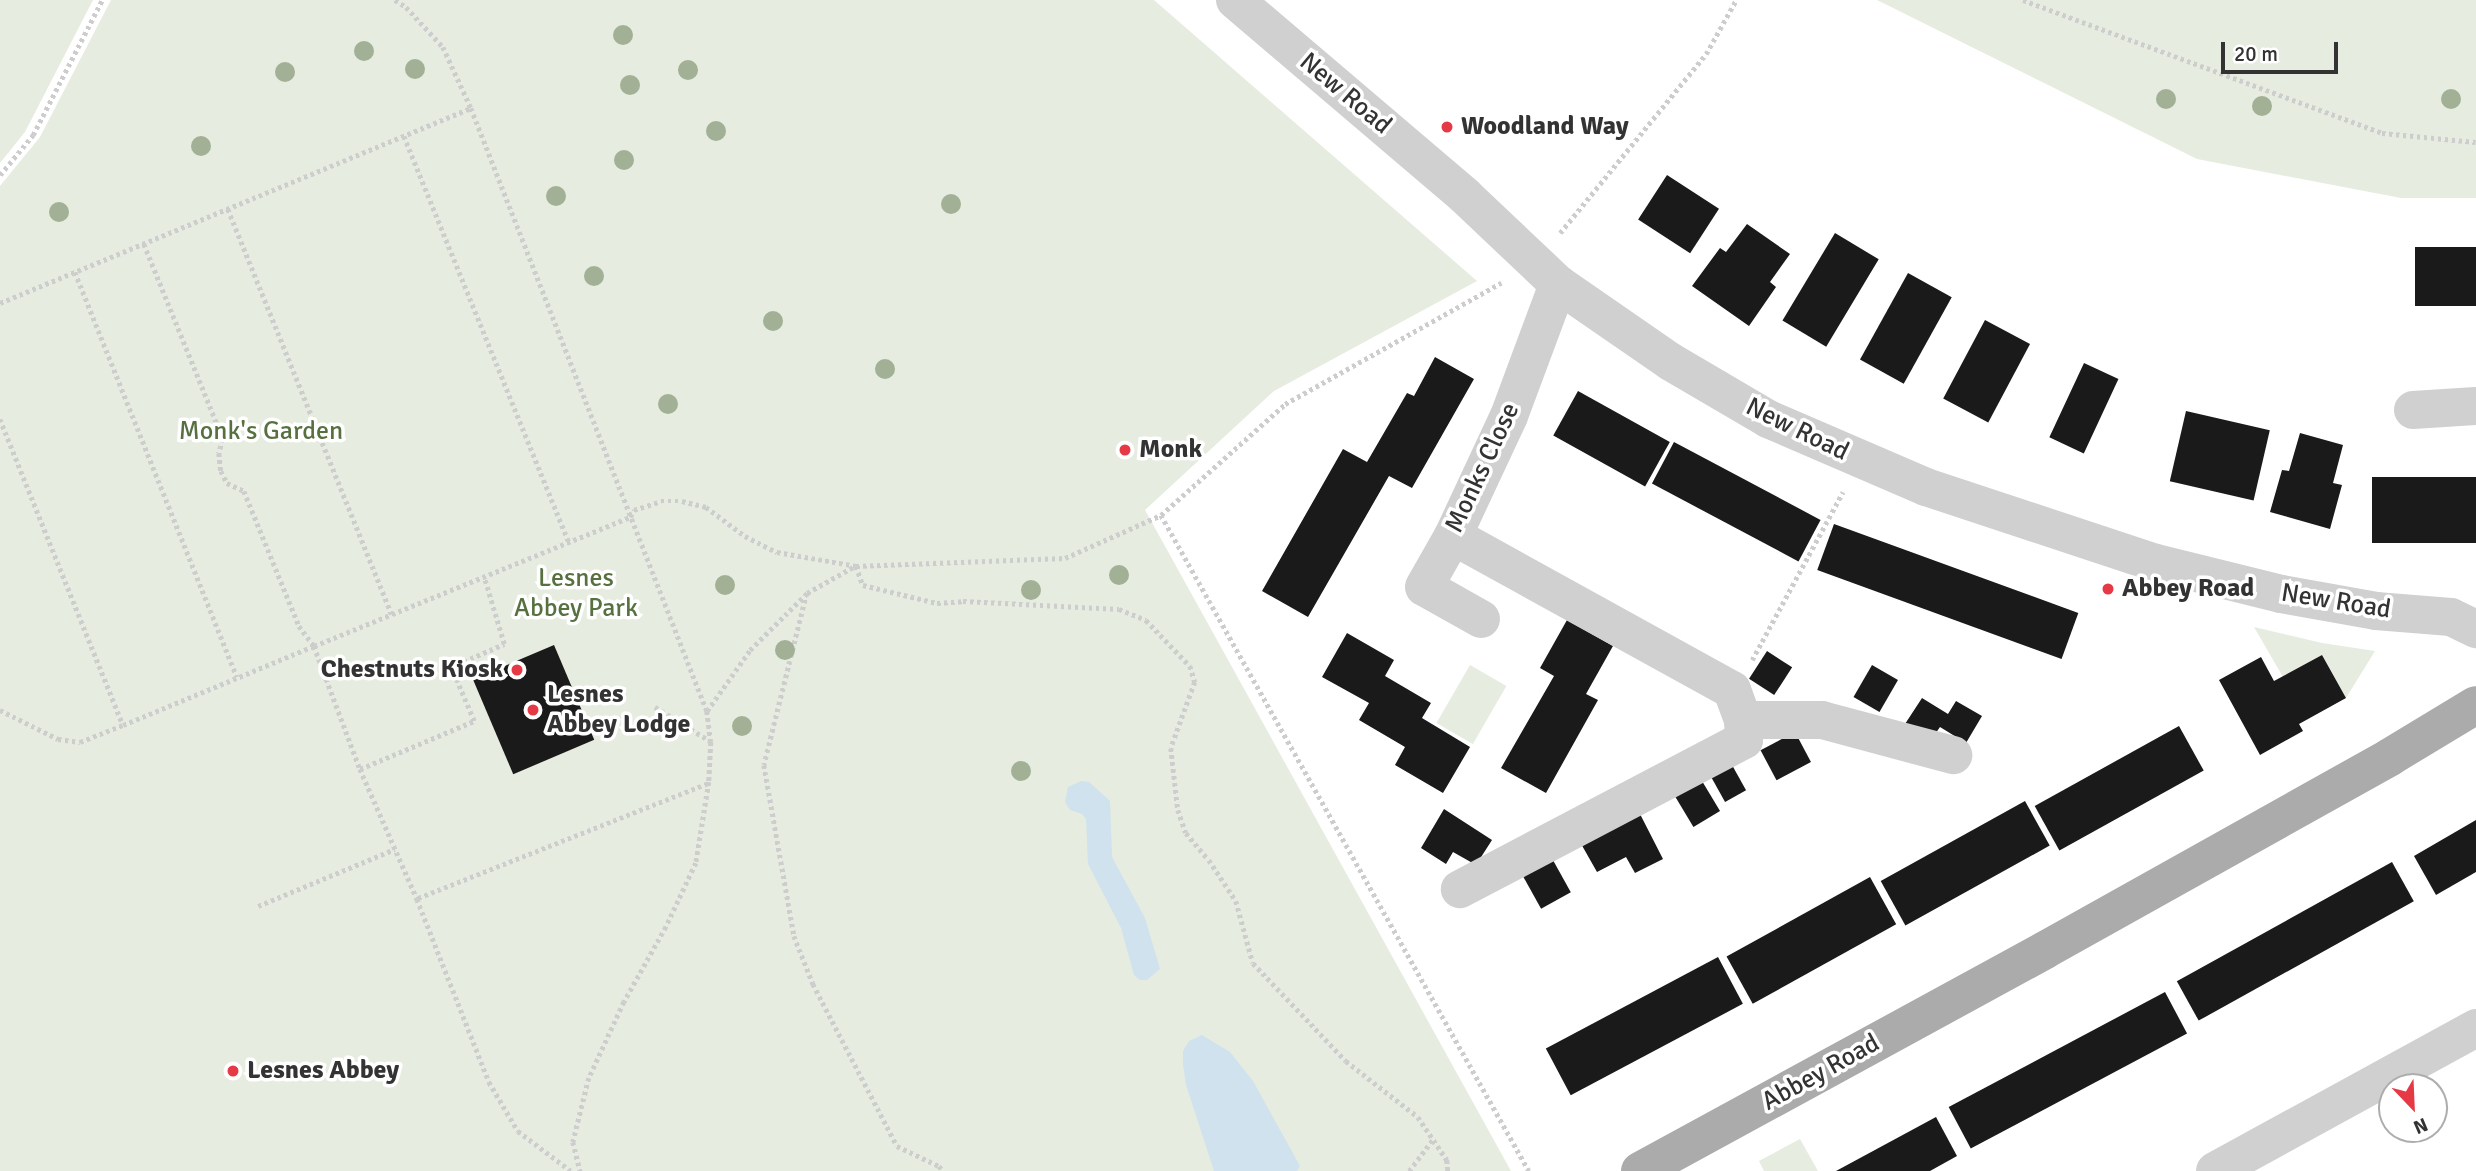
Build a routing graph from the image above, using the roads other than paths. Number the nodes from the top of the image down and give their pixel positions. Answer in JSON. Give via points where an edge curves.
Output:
{"nodes":[{"id":1,"x":1235,"y":0,"type":"edge"},
{"id":2,"x":1546,"y":274,"type":"junction"},
{"id":3,"x":2476,"y":406,"type":"edge"},
{"id":4,"x":2413,"y":410,"type":"dead end"},
{"id":5,"x":1452,"y":537,"type":"junction"},
{"id":6,"x":1481,"y":619,"type":"dead end"},
{"id":7,"x":2476,"y":629,"type":"edge"},
{"id":8,"x":1738,"y":705,"type":"junction"},
{"id":9,"x":2476,"y":705,"type":"edge"},
{"id":10,"x":1953,"y":755,"type":"dead end"},
{"id":11,"x":1460,"y":889,"type":"dead end"},
{"id":12,"x":2476,"y":1028,"type":"edge"},
{"id":13,"x":1640,"y":1171,"type":"edge"},
{"id":14,"x":2215,"y":1171,"type":"edge"}],
"edges":[{"from":1,"to":2,"type":"street","name":"New Road","via":[[1465,196]]},
{"from":2,"to":5,"type":"street","name":"Monks Close","via":[[1509,416]]},
{"from":2,"to":7,"type":"street","name":"New Road","via":[[1671,362],[1768,419],[1926,487],[2156,563],[2281,594],[2376,611],[2451,617]]},
{"from":3,"to":4,"type":"street"},
{"from":5,"to":6,"type":"street","name":"Monks Close","via":[[1424,587]]},
{"from":5,"to":8,"type":"street"},
{"from":8,"to":10,"type":"street","via":[[1822,720]]},
{"from":8,"to":11,"type":"street","via":[[1744,740]]},
{"from":9,"to":13,"type":"main road","name":"Abbey Road","via":[[2045,950]]},
{"from":12,"to":14,"type":"street"}]}
